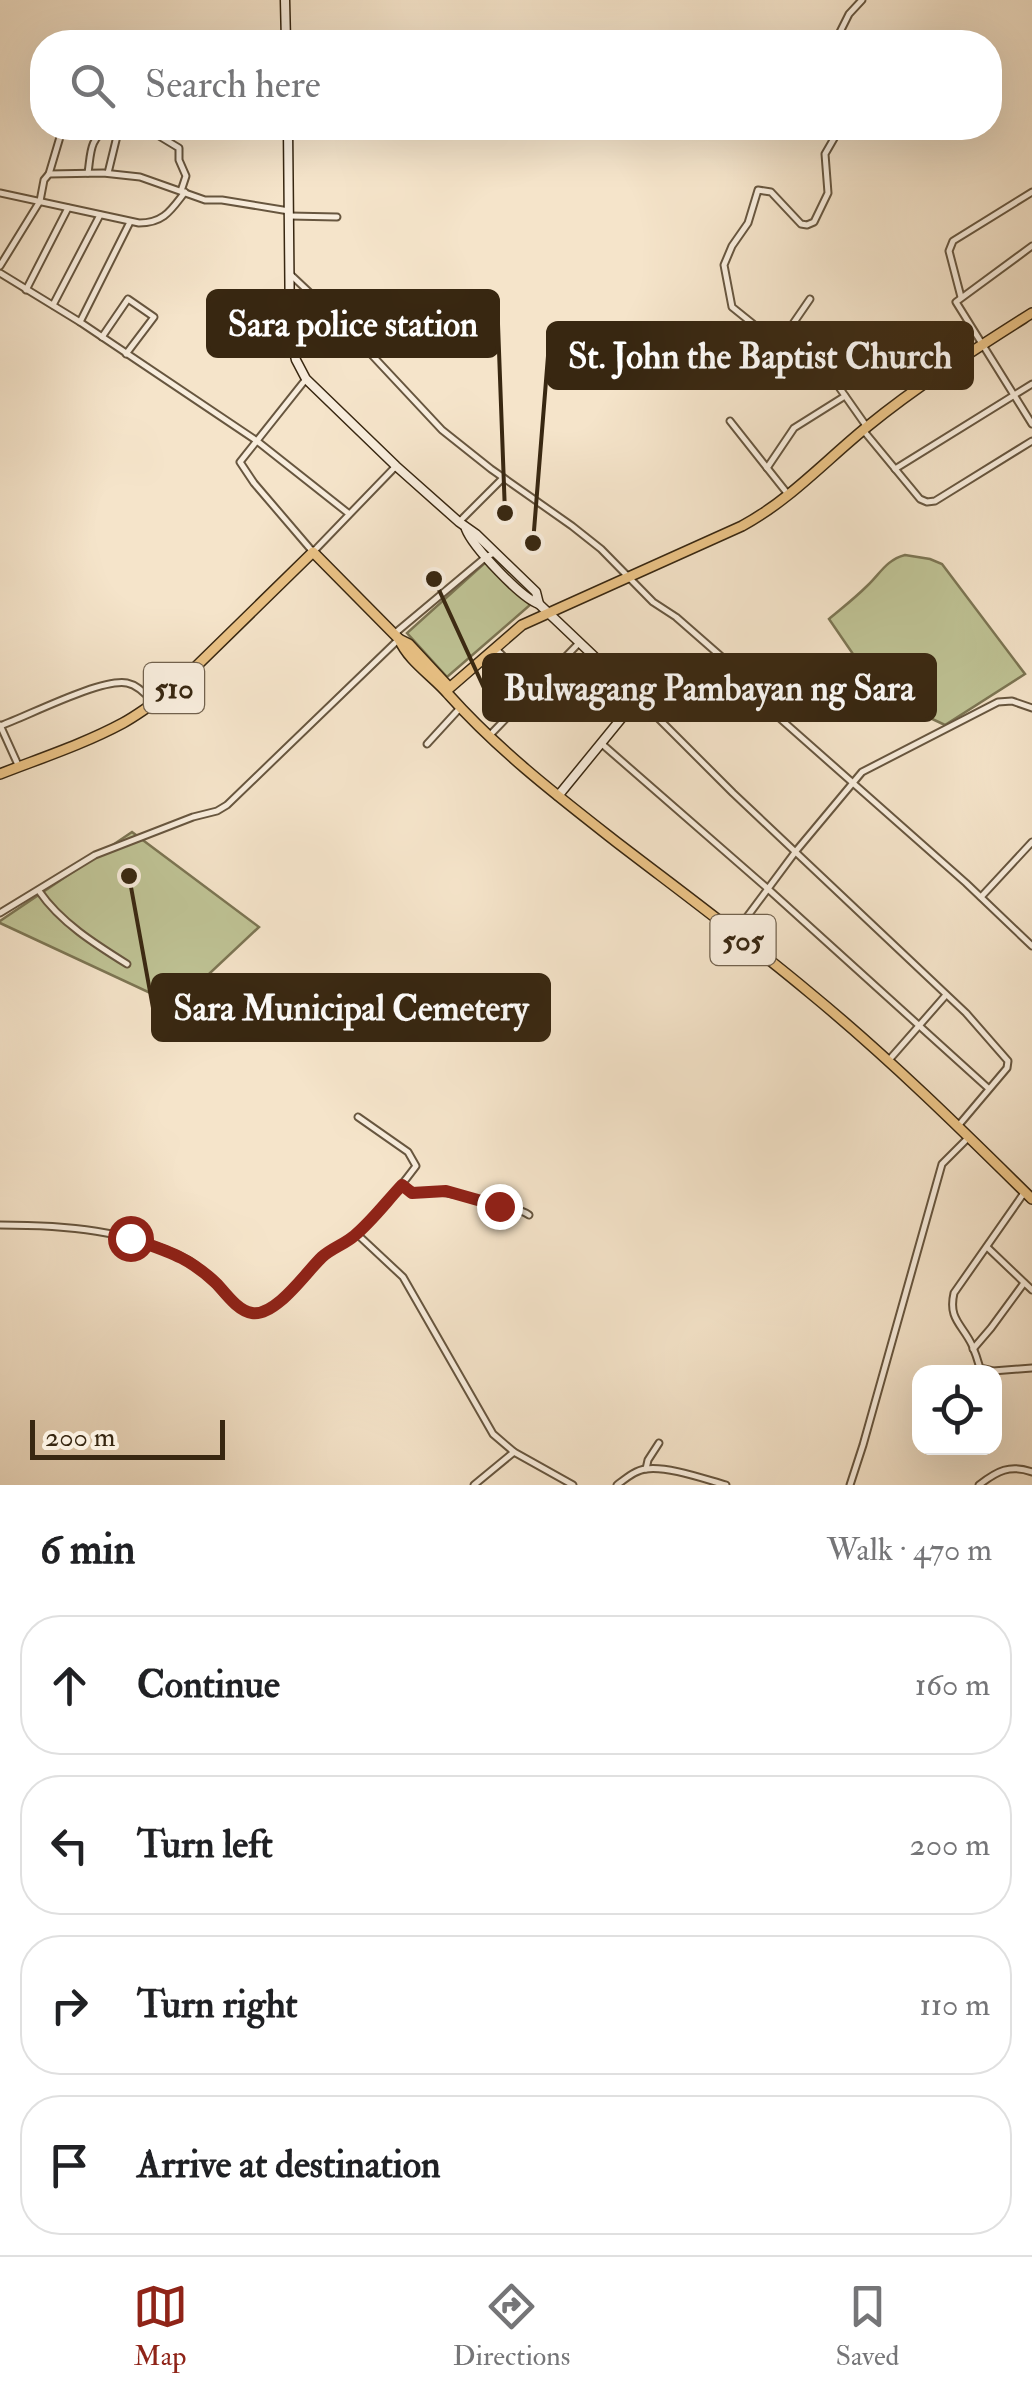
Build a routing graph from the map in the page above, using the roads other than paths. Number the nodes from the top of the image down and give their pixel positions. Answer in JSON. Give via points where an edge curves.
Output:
{"nodes":[{"id":1,"x":285,"y":0,"type":"edge"},
{"id":2,"x":862,"y":0,"type":"edge"},
{"id":3,"x":286,"y":30,"type":"edge"},
{"id":4,"x":841,"y":30,"type":"edge"},
{"id":5,"x":59,"y":140,"type":"edge"},
{"id":6,"x":94,"y":140,"type":"edge"},
{"id":7,"x":116,"y":140,"type":"edge"},
{"id":8,"x":166,"y":140,"type":"edge"},
{"id":9,"x":288,"y":140,"type":"edge"},
{"id":10,"x":833,"y":140,"type":"edge"},
{"id":11,"x":49,"y":174,"type":"junction"},
{"id":12,"x":88,"y":174,"type":"junction"},
{"id":13,"x":108,"y":174,"type":"junction"},
{"id":14,"x":183,"y":192,"type":"junction"},
{"id":15,"x":1032,"y":192,"type":"edge"},
{"id":16,"x":0,"y":193,"type":"edge"},
{"id":17,"x":40,"y":201,"type":"junction"},
{"id":18,"x":68,"y":208,"type":"junction"},
{"id":19,"x":101,"y":214,"type":"junction"},
{"id":20,"x":290,"y":214,"type":"junction"},
{"id":21,"x":337,"y":217,"type":"dead end"},
{"id":22,"x":130,"y":221,"type":"junction"},
{"id":23,"x":1032,"y":246,"type":"edge"},
{"id":24,"x":0,"y":272,"type":"edge"},
{"id":25,"x":290,"y":274,"type":"junction"},
{"id":26,"x":26,"y":290,"type":"junction"},
{"id":27,"x":962,"y":298,"type":"junction"},
{"id":28,"x":810,"y":299,"type":"dead end"},
{"id":29,"x":52,"y":305,"type":"junction"},
{"id":30,"x":1032,"y":314,"type":"edge"},
{"id":31,"x":80,"y":322,"type":"junction"},
{"id":32,"x":102,"y":337,"type":"junction"},
{"id":33,"x":780,"y":344,"type":"junction"},
{"id":34,"x":982,"y":345,"type":"junction"},
{"id":35,"x":126,"y":354,"type":"junction"},
{"id":36,"x":306,"y":379,"type":"junction"},
{"id":37,"x":1032,"y":384,"type":"edge"},
{"id":38,"x":845,"y":396,"type":"junction"},
{"id":39,"x":1013,"y":396,"type":"junction"},
{"id":40,"x":730,"y":421,"type":"dead end"},
{"id":41,"x":1032,"y":424,"type":"edge"},
{"id":42,"x":865,"y":428,"type":"junction"},
{"id":43,"x":257,"y":441,"type":"junction"},
{"id":44,"x":1032,"y":441,"type":"edge"},
{"id":45,"x":396,"y":466,"type":"junction"},
{"id":46,"x":767,"y":468,"type":"junction"},
{"id":47,"x":895,"y":469,"type":"junction"},
{"id":48,"x":504,"y":478,"type":"junction"},
{"id":49,"x":789,"y":495,"type":"junction"},
{"id":50,"x":348,"y":513,"type":"junction"},
{"id":51,"x":462,"y":525,"type":"junction"},
{"id":52,"x":313,"y":552,"type":"junction"},
{"id":53,"x":490,"y":555,"type":"junction"},
{"id":54,"x":628,"y":576,"type":"junction"},
{"id":55,"x":548,"y":612,"type":"junction"},
{"id":56,"x":396,"y":636,"type":"junction"},
{"id":57,"x":578,"y":643,"type":"junction"},
{"id":58,"x":495,"y":648,"type":"junction"},
{"id":59,"x":535,"y":688,"type":"junction"},
{"id":60,"x":448,"y":689,"type":"junction"},
{"id":61,"x":638,"y":698,"type":"junction"},
{"id":62,"x":154,"y":703,"type":"junction"},
{"id":63,"x":460,"y":708,"type":"junction"},
{"id":64,"x":1032,"y":708,"type":"edge"},
{"id":65,"x":0,"y":726,"type":"edge"},
{"id":66,"x":488,"y":737,"type":"junction"},
{"id":67,"x":427,"y":744,"type":"dead end"},
{"id":68,"x":602,"y":744,"type":"junction"},
{"id":69,"x":19,"y":767,"type":"junction"},
{"id":70,"x":0,"y":774,"type":"edge"},
{"id":71,"x":852,"y":782,"type":"junction"},
{"id":72,"x":558,"y":796,"type":"junction"},
{"id":73,"x":1032,"y":842,"type":"edge"},
{"id":74,"x":796,"y":851,"type":"junction"},
{"id":75,"x":767,"y":888,"type":"junction"},
{"id":76,"x":39,"y":891,"type":"junction"},
{"id":77,"x":981,"y":897,"type":"junction"},
{"id":78,"x":0,"y":913,"type":"edge"},
{"id":79,"x":735,"y":933,"type":"junction"},
{"id":80,"x":1032,"y":946,"type":"edge"},
{"id":81,"x":127,"y":964,"type":"dead end"},
{"id":82,"x":946,"y":995,"type":"junction"},
{"id":83,"x":919,"y":1025,"type":"junction"},
{"id":84,"x":889,"y":1060,"type":"junction"},
{"id":85,"x":988,"y":1089,"type":"junction"},
{"id":86,"x":358,"y":1118,"type":"dead end"},
{"id":87,"x":958,"y":1126,"type":"junction"},
{"id":88,"x":969,"y":1137,"type":"junction"},
{"id":89,"x":402,"y":1185,"type":"junction"},
{"id":90,"x":1029,"y":1195,"type":"edge"},
{"id":91,"x":529,"y":1215,"type":"dead end"},
{"id":92,"x":0,"y":1225,"type":"edge"},
{"id":93,"x":357,"y":1234,"type":"junction"},
{"id":94,"x":987,"y":1246,"type":"junction"},
{"id":95,"x":1024,"y":1282,"type":"junction"},
{"id":96,"x":1032,"y":1290,"type":"edge"},
{"id":97,"x":973,"y":1349,"type":"junction"},
{"id":98,"x":1032,"y":1368,"type":"edge"},
{"id":99,"x":659,"y":1443,"type":"dead end"},
{"id":100,"x":514,"y":1452,"type":"junction"},
{"id":101,"x":646,"y":1469,"type":"junction"},
{"id":102,"x":1032,"y":1472,"type":"edge"},
{"id":103,"x":474,"y":1485,"type":"edge"},
{"id":104,"x":573,"y":1485,"type":"edge"},
{"id":105,"x":617,"y":1485,"type":"edge"},
{"id":106,"x":726,"y":1485,"type":"edge"},
{"id":107,"x":851,"y":1485,"type":"edge"},
{"id":108,"x":979,"y":1485,"type":"edge"}],
"edges":[{"from":1,"to":3,"type":"street"},
{"from":2,"to":4,"type":"street"},
{"from":5,"to":11,"type":"street"},
{"from":6,"to":12,"type":"street"},
{"from":7,"to":13,"type":"street"},
{"from":8,"to":14,"type":"street","via":[[179,148]]},
{"from":9,"to":20,"type":"street"},
{"from":10,"to":33,"type":"street","via":[[825,154],[828,193],[814,222],[801,224],[771,192],[758,190],[724,265],[732,307]]},
{"from":11,"to":12,"type":"street"},
{"from":11,"to":17,"type":"street"},
{"from":12,"to":13,"type":"street"},
{"from":13,"to":14,"type":"street"},
{"from":14,"to":20,"type":"street"},
{"from":14,"to":22,"type":"street","via":[[159,221]]},
{"from":15,"to":27,"type":"street","via":[[953,241],[948,251]]},
{"from":16,"to":17,"type":"street"},
{"from":17,"to":18,"type":"street"},
{"from":17,"to":24,"type":"street"},
{"from":18,"to":19,"type":"street"},
{"from":18,"to":26,"type":"street"},
{"from":19,"to":22,"type":"street"},
{"from":19,"to":29,"type":"street"},
{"from":20,"to":21,"type":"street"},
{"from":20,"to":25,"type":"street"},
{"from":22,"to":31,"type":"street"},
{"from":23,"to":27,"type":"street"},
{"from":24,"to":26,"type":"street"},
{"from":25,"to":36,"type":"street","via":[[290,336]]},
{"from":25,"to":48,"type":"street","via":[[442,430]]},
{"from":26,"to":29,"type":"street"},
{"from":27,"to":34,"type":"street","via":[[956,302]]},
{"from":28,"to":33,"type":"street"},
{"from":29,"to":31,"type":"street"},
{"from":30,"to":34,"type":"main road"},
{"from":31,"to":32,"type":"street"},
{"from":32,"to":35,"type":"street"},
{"from":32,"to":35,"type":"street","via":[[128,299],[154,317]]},
{"from":33,"to":38,"type":"street","via":[[822,363]]},
{"from":34,"to":39,"type":"street"},
{"from":34,"to":42,"type":"main road"},
{"from":35,"to":43,"type":"street"},
{"from":36,"to":43,"type":"street"},
{"from":36,"to":45,"type":"street"},
{"from":37,"to":39,"type":"street"},
{"from":38,"to":42,"type":"street"},
{"from":38,"to":46,"type":"street","via":[[794,428]]},
{"from":39,"to":41,"type":"street"},
{"from":39,"to":47,"type":"street"},
{"from":40,"to":46,"type":"street"},
{"from":42,"to":47,"type":"street"},
{"from":42,"to":49,"type":"main road"},
{"from":43,"to":50,"type":"street"},
{"from":43,"to":52,"type":"street","via":[[241,466]]},
{"from":44,"to":47,"type":"street","via":[[928,502]]},
{"from":45,"to":50,"type":"street"},
{"from":45,"to":51,"type":"street"},
{"from":46,"to":49,"type":"street"},
{"from":48,"to":51,"type":"street"},
{"from":48,"to":54,"type":"street"},
{"from":49,"to":54,"type":"main road","via":[[742,526]]},
{"from":50,"to":52,"type":"street"},
{"from":51,"to":53,"type":"street"},
{"from":52,"to":56,"type":"main road"},
{"from":52,"to":62,"type":"main road","number":"510"},
{"from":53,"to":55,"type":"street"},
{"from":53,"to":56,"type":"street"},
{"from":54,"to":55,"type":"main road"},
{"from":54,"to":71,"type":"street"},
{"from":55,"to":57,"type":"street"},
{"from":55,"to":58,"type":"main road"},
{"from":56,"to":60,"type":"main road","via":[[436,684]]},
{"from":56,"to":76,"type":"street","via":[[226,805],[94,855]]},
{"from":57,"to":59,"type":"street"},
{"from":57,"to":61,"type":"street"},
{"from":58,"to":59,"type":"street"},
{"from":58,"to":60,"type":"main road"},
{"from":59,"to":66,"type":"street"},
{"from":60,"to":63,"type":"main road","number":"505"},
{"from":61,"to":68,"type":"street"},
{"from":61,"to":74,"type":"street"},
{"from":62,"to":65,"type":"street","via":[[131,684],[118,683]]},
{"from":62,"to":69,"type":"main road","number":"510","via":[[92,738]]},
{"from":63,"to":66,"type":"main road","number":"505"},
{"from":63,"to":67,"type":"street"},
{"from":64,"to":71,"type":"street","via":[[998,702]]},
{"from":65,"to":69,"type":"street"},
{"from":66,"to":72,"type":"main road","number":"505"},
{"from":68,"to":72,"type":"street"},
{"from":68,"to":75,"type":"street"},
{"from":69,"to":70,"type":"main road","number":"510"},
{"from":71,"to":74,"type":"street"},
{"from":71,"to":77,"type":"street"},
{"from":72,"to":79,"type":"main road","number":"505"},
{"from":73,"to":77,"type":"street"},
{"from":74,"to":75,"type":"street"},
{"from":74,"to":82,"type":"street"},
{"from":75,"to":79,"type":"street"},
{"from":75,"to":83,"type":"street"},
{"from":76,"to":78,"type":"street"},
{"from":76,"to":81,"type":"street","via":[[81,933]]},
{"from":77,"to":80,"type":"street"},
{"from":79,"to":84,"type":"main road","number":"505"},
{"from":82,"to":83,"type":"street"},
{"from":82,"to":85,"type":"street","via":[[1008,1062]]},
{"from":83,"to":84,"type":"street"},
{"from":83,"to":85,"type":"street"},
{"from":84,"to":87,"type":"main road","number":"505"},
{"from":85,"to":87,"type":"street"},
{"from":86,"to":89,"type":"street","via":[[414,1160]]},
{"from":87,"to":88,"type":"main road","number":"505"},
{"from":88,"to":90,"type":"main road","number":"505"},
{"from":88,"to":107,"type":"street","via":[[942,1164]]},
{"from":89,"to":91,"type":"street","via":[[412,1193],[446,1191]]},
{"from":89,"to":93,"type":"street"},
{"from":90,"to":94,"type":"street"},
{"from":92,"to":93,"type":"street","via":[[70,1226],[130,1238],[189,1260],[252,1313],[276,1304],[324,1254]]},
{"from":93,"to":100,"type":"street","via":[[403,1277],[493,1434]]},
{"from":94,"to":95,"type":"street"},
{"from":94,"to":97,"type":"street","via":[[951,1306]]},
{"from":95,"to":96,"type":"street"},
{"from":95,"to":97,"type":"street"},
{"from":97,"to":98,"type":"street","via":[[980,1368]]},
{"from":99,"to":101,"type":"street"},
{"from":100,"to":103,"type":"street"},
{"from":100,"to":104,"type":"street"},
{"from":101,"to":105,"type":"street"},
{"from":101,"to":106,"type":"street"},
{"from":102,"to":108,"type":"street","via":[[1011,1468]]}]}
